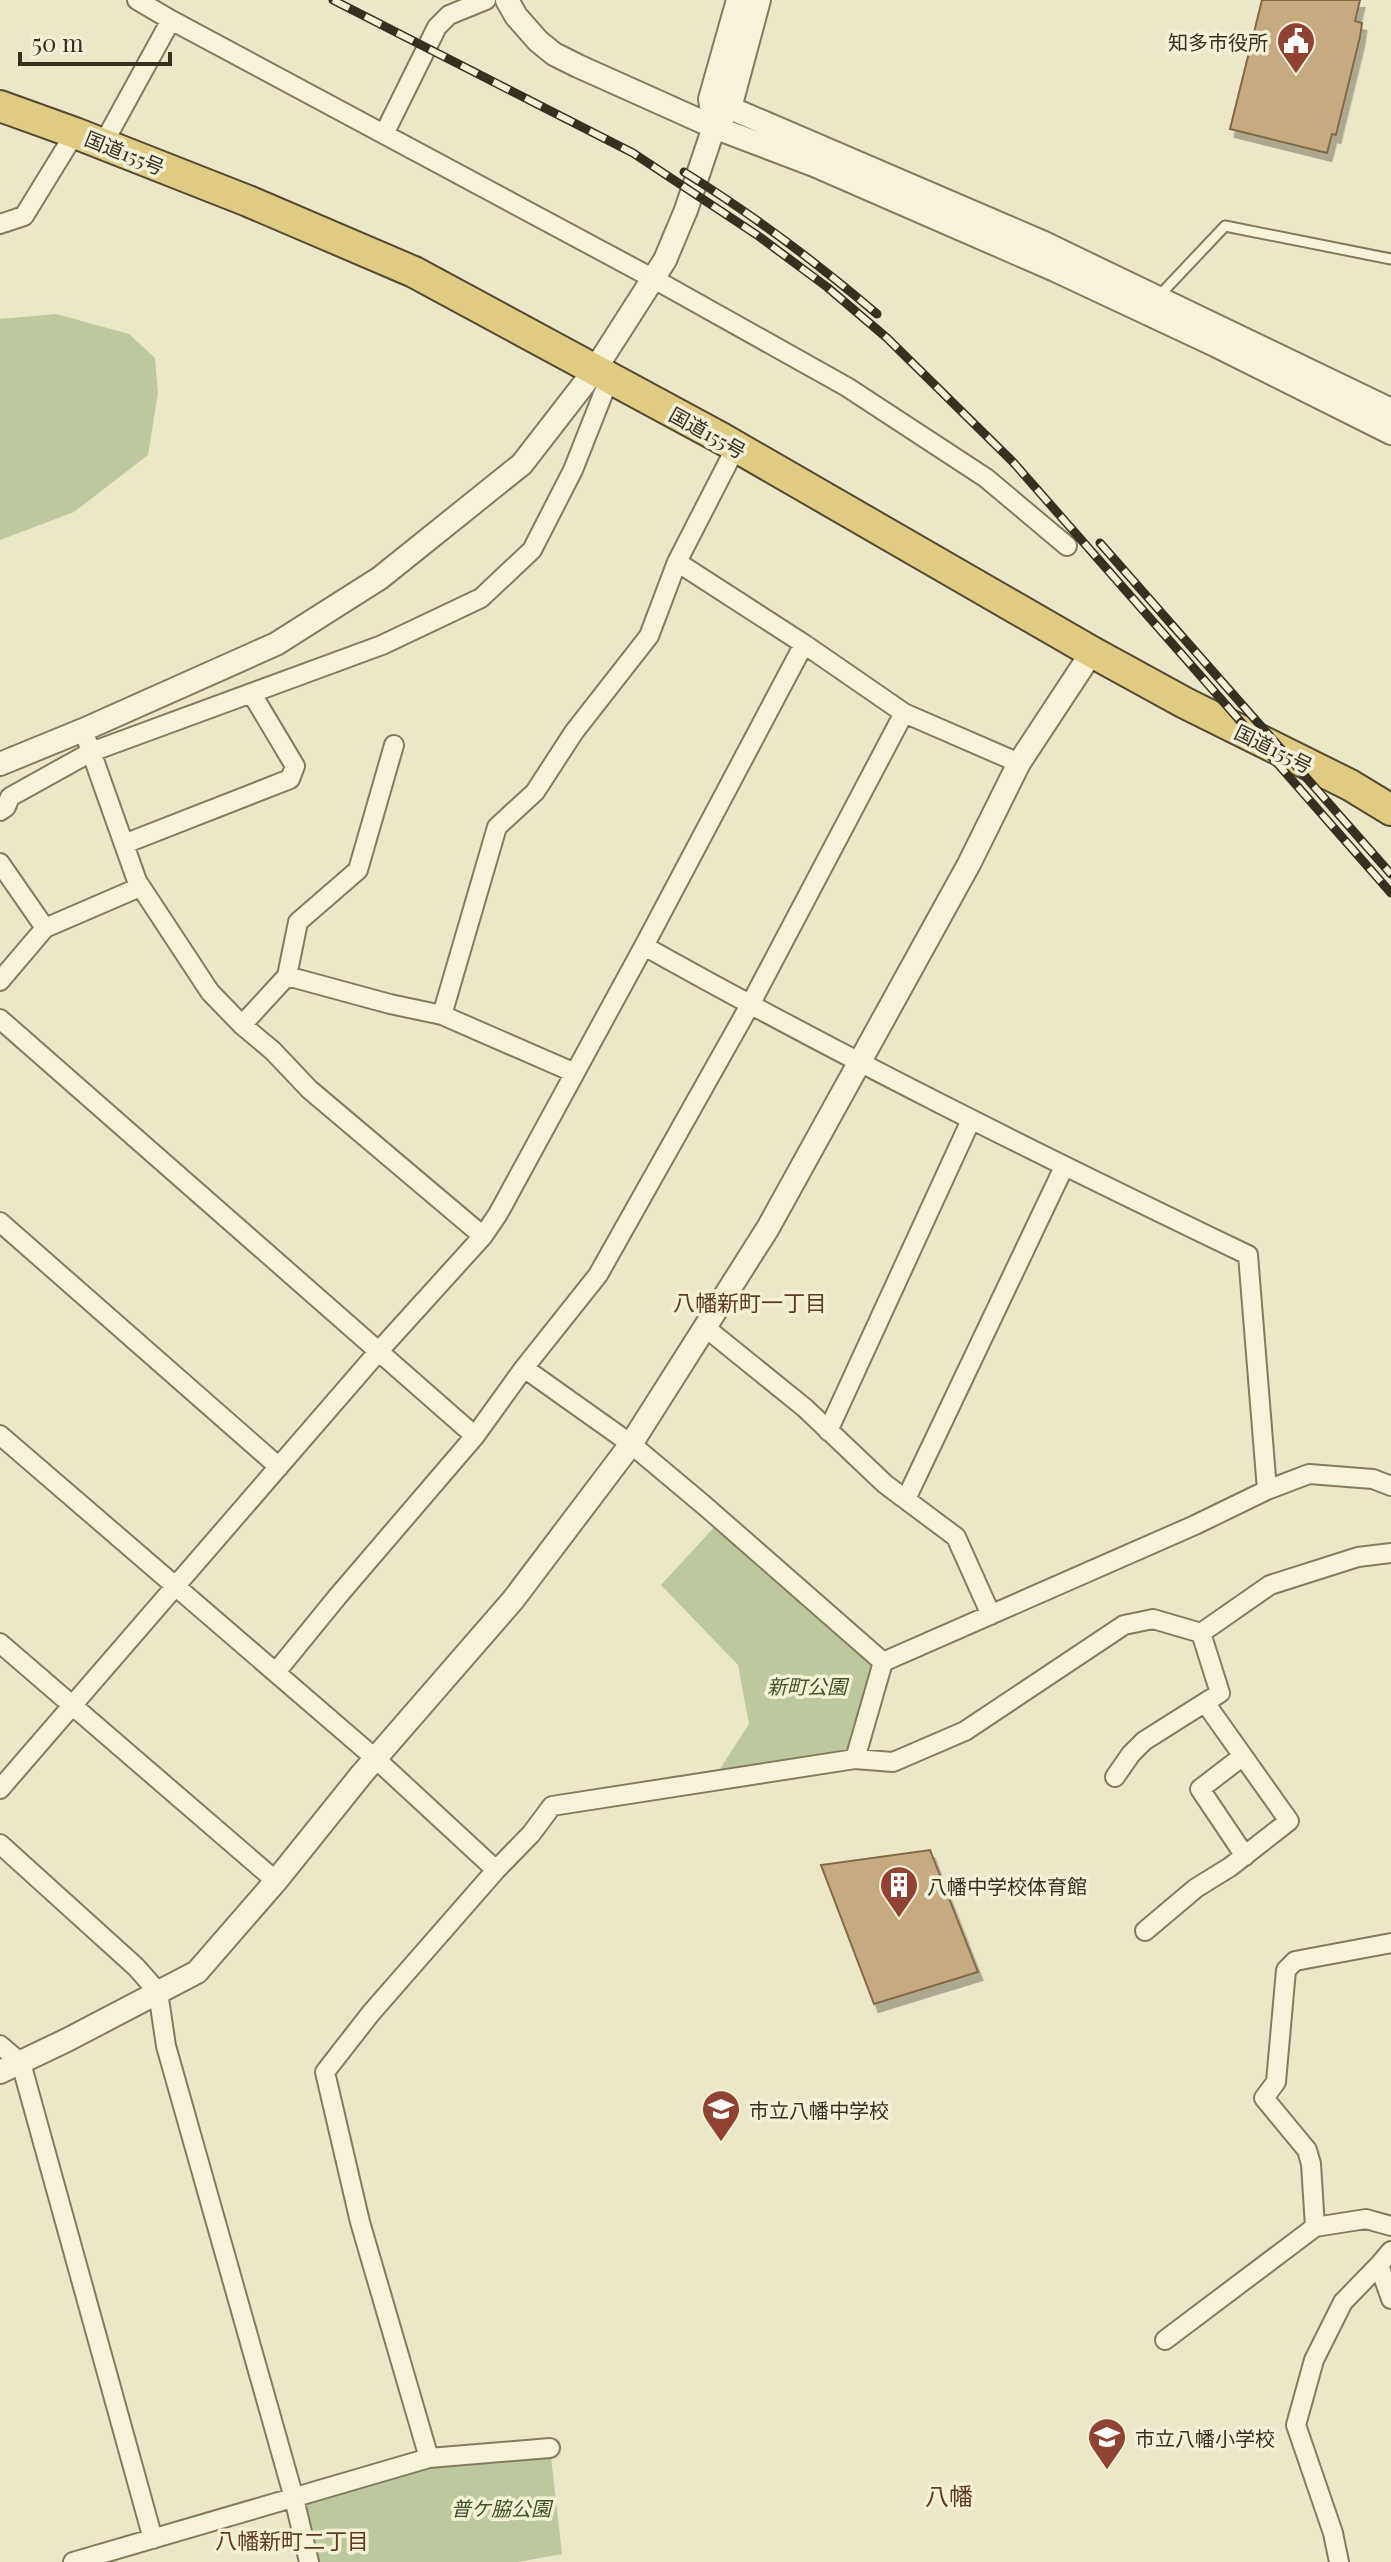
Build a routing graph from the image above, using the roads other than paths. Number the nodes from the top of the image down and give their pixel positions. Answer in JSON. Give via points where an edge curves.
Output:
{"nodes":[{"id":1,"x":137,"y":0,"type":"edge"},
{"id":2,"x":486,"y":0,"type":"edge"},
{"id":3,"x":507,"y":0,"type":"edge"},
{"id":4,"x":738,"y":0,"type":"edge"},
{"id":5,"x":759,"y":0,"type":"edge"},
{"id":6,"x":171,"y":20,"type":"junction"},
{"id":7,"x":0,"y":106,"type":"edge"},
{"id":8,"x":730,"y":108,"type":"junction"},
{"id":9,"x":714,"y":127,"type":"junction"},
{"id":10,"x":75,"y":133,"type":"junction"},
{"id":11,"x":384,"y":134,"type":"junction"},
{"id":12,"x":103,"y":144,"type":"junction"},
{"id":13,"x":0,"y":224,"type":"edge"},
{"id":14,"x":1391,"y":259,"type":"edge"},
{"id":15,"x":654,"y":279,"type":"junction"},
{"id":16,"x":1150,"y":305,"type":"junction"},
{"id":17,"x":601,"y":375,"type":"junction"},
{"id":18,"x":1391,"y":410,"type":"edge"},
{"id":19,"x":1391,"y":433,"type":"edge"},
{"id":20,"x":736,"y":447,"type":"junction"},
{"id":21,"x":1067,"y":546,"type":"dead end"},
{"id":22,"x":677,"y":562,"type":"junction"},
{"id":23,"x":804,"y":644,"type":"junction"},
{"id":24,"x":1092,"y":652,"type":"junction"},
{"id":25,"x":252,"y":694,"type":"junction"},
{"id":26,"x":904,"y":713,"type":"junction"},
{"id":27,"x":83,"y":730,"type":"junction"},
{"id":28,"x":394,"y":745,"type":"dead end"},
{"id":29,"x":91,"y":752,"type":"junction"},
{"id":30,"x":1019,"y":763,"type":"junction"},
{"id":31,"x":0,"y":764,"type":"edge"},
{"id":32,"x":1391,"y":810,"type":"edge"},
{"id":33,"x":0,"y":811,"type":"edge"},
{"id":34,"x":124,"y":844,"type":"junction"},
{"id":35,"x":0,"y":863,"type":"edge"},
{"id":36,"x":140,"y":887,"type":"junction"},
{"id":37,"x":45,"y":928,"type":"junction"},
{"id":38,"x":644,"y":946,"type":"junction"},
{"id":39,"x":287,"y":976,"type":"junction"},
{"id":40,"x":0,"y":981,"type":"edge"},
{"id":41,"x":750,"y":1005,"type":"junction"},
{"id":42,"x":442,"y":1015,"type":"junction"},
{"id":43,"x":0,"y":1019,"type":"edge"},
{"id":44,"x":242,"y":1025,"type":"junction"},
{"id":45,"x":860,"y":1061,"type":"junction"},
{"id":46,"x":575,"y":1073,"type":"junction"},
{"id":47,"x":971,"y":1120,"type":"junction"},
{"id":48,"x":1064,"y":1167,"type":"junction"},
{"id":49,"x":0,"y":1222,"type":"edge"},
{"id":50,"x":483,"y":1236,"type":"junction"},
{"id":51,"x":706,"y":1328,"type":"junction"},
{"id":52,"x":378,"y":1352,"type":"junction"},
{"id":53,"x":524,"y":1368,"type":"junction"},
{"id":54,"x":828,"y":1431,"type":"junction"},
{"id":55,"x":0,"y":1435,"type":"edge"},
{"id":56,"x":475,"y":1436,"type":"junction"},
{"id":57,"x":631,"y":1444,"type":"junction"},
{"id":58,"x":279,"y":1467,"type":"junction"},
{"id":59,"x":1391,"y":1486,"type":"edge"},
{"id":60,"x":1267,"y":1490,"type":"junction"},
{"id":61,"x":906,"y":1499,"type":"junction"},
{"id":62,"x":1391,"y":1553,"type":"edge"},
{"id":63,"x":174,"y":1587,"type":"junction"},
{"id":64,"x":991,"y":1615,"type":"junction"},
{"id":65,"x":1201,"y":1633,"type":"junction"},
{"id":66,"x":0,"y":1643,"type":"edge"},
{"id":67,"x":883,"y":1662,"type":"junction"},
{"id":68,"x":276,"y":1672,"type":"junction"},
{"id":69,"x":1206,"y":1704,"type":"junction"},
{"id":70,"x":71,"y":1705,"type":"junction"},
{"id":71,"x":1243,"y":1756,"type":"junction"},
{"id":72,"x":376,"y":1759,"type":"junction"},
{"id":73,"x":855,"y":1759,"type":"junction"},
{"id":74,"x":1115,"y":1777,"type":"dead end"},
{"id":75,"x":0,"y":1789,"type":"edge"},
{"id":76,"x":0,"y":1844,"type":"edge"},
{"id":77,"x":1245,"y":1856,"type":"junction"},
{"id":78,"x":496,"y":1870,"type":"junction"},
{"id":79,"x":276,"y":1881,"type":"junction"},
{"id":80,"x":1145,"y":1931,"type":"dead end"},
{"id":81,"x":1391,"y":1943,"type":"edge"},
{"id":82,"x":158,"y":1992,"type":"junction"},
{"id":83,"x":0,"y":2045,"type":"edge"},
{"id":84,"x":10,"y":2067,"type":"edge"},
{"id":85,"x":1391,"y":2226,"type":"edge"},
{"id":86,"x":1315,"y":2227,"type":"junction"},
{"id":87,"x":1385,"y":2258,"type":"edge"},
{"id":88,"x":1391,"y":2299,"type":"edge"},
{"id":89,"x":1165,"y":2340,"type":"dead end"},
{"id":90,"x":550,"y":2448,"type":"dead end"},
{"id":91,"x":429,"y":2458,"type":"junction"},
{"id":92,"x":294,"y":2498,"type":"junction"},
{"id":93,"x":153,"y":2539,"type":"junction"},
{"id":94,"x":73,"y":2562,"type":"edge"},
{"id":95,"x":309,"y":2562,"type":"edge"},
{"id":96,"x":1339,"y":2562,"type":"edge"}],
"edges":[{"from":1,"to":6,"type":"street"},
{"from":2,"to":11,"type":"street","via":[[449,15],[437,27]]},
{"from":3,"to":9,"type":"street","via":[[554,54]]},
{"from":4,"to":9,"type":"street","via":[[710,99]]},
{"from":5,"to":8,"type":"street"},
{"from":6,"to":11,"type":"street"},
{"from":6,"to":12,"type":"street"},
{"from":7,"to":10,"type":"highway","name":"国道155号"},
{"from":8,"to":9,"type":"street"},
{"from":8,"to":16,"type":"street","via":[[1042,242]]},
{"from":9,"to":15,"type":"street","via":[[686,210]]},
{"from":9,"to":16,"type":"street"},
{"from":10,"to":12,"type":"highway","name":"国道155号"},
{"from":10,"to":13,"type":"street","via":[[24,216]]},
{"from":11,"to":15,"type":"street"},
{"from":12,"to":17,"type":"highway","name":"国道155号","via":[[414,272]]},
{"from":14,"to":16,"type":"lane","via":[[1225,226]]},
{"from":15,"to":17,"type":"street"},
{"from":15,"to":21,"type":"street","via":[[847,387],[986,478]]},
{"from":16,"to":18,"type":"street"},
{"from":16,"to":19,"type":"street"},
{"from":17,"to":20,"type":"highway","name":"国道155号"},
{"from":17,"to":25,"type":"street","via":[[573,470],[532,550],[481,598],[382,645]]},
{"from":17,"to":27,"type":"street","via":[[522,464],[380,578],[276,644]]},
{"from":20,"to":22,"type":"street"},
{"from":20,"to":24,"type":"highway","name":"国道155号"},
{"from":22,"to":23,"type":"street"},
{"from":22,"to":42,"type":"street","via":[[649,636],[535,792],[497,827]]},
{"from":23,"to":26,"type":"street"},
{"from":23,"to":38,"type":"street"},
{"from":24,"to":30,"type":"street"},
{"from":24,"to":32,"type":"highway","name":"国道155号"},
{"from":25,"to":29,"type":"street"},
{"from":25,"to":34,"type":"street","via":[[295,766],[290,779]]},
{"from":26,"to":30,"type":"street"},
{"from":26,"to":41,"type":"street"},
{"from":27,"to":29,"type":"street"},
{"from":27,"to":31,"type":"street"},
{"from":28,"to":39,"type":"street","via":[[358,870],[298,922]]},
{"from":29,"to":33,"type":"street","via":[[10,797]]},
{"from":29,"to":34,"type":"street"},
{"from":30,"to":45,"type":"street"},
{"from":34,"to":36,"type":"street"},
{"from":35,"to":37,"type":"street"},
{"from":36,"to":37,"type":"street"},
{"from":36,"to":44,"type":"street","via":[[210,992]]},
{"from":37,"to":40,"type":"street"},
{"from":38,"to":41,"type":"street"},
{"from":38,"to":46,"type":"street"},
{"from":39,"to":42,"type":"street"},
{"from":39,"to":44,"type":"street"},
{"from":41,"to":45,"type":"street"},
{"from":41,"to":53,"type":"street","via":[[598,1275]]},
{"from":42,"to":46,"type":"street"},
{"from":43,"to":52,"type":"street"},
{"from":44,"to":50,"type":"street","via":[[309,1089]]},
{"from":45,"to":47,"type":"street"},
{"from":45,"to":51,"type":"street"},
{"from":46,"to":50,"type":"street"},
{"from":47,"to":48,"type":"street"},
{"from":47,"to":54,"type":"street"},
{"from":48,"to":60,"type":"street","via":[[1248,1255]]},
{"from":48,"to":61,"type":"street"},
{"from":49,"to":58,"type":"street"},
{"from":50,"to":52,"type":"street"},
{"from":51,"to":54,"type":"street"},
{"from":51,"to":57,"type":"street"},
{"from":52,"to":56,"type":"street"},
{"from":52,"to":58,"type":"street"},
{"from":53,"to":56,"type":"street"},
{"from":53,"to":57,"type":"street"},
{"from":54,"to":61,"type":"street"},
{"from":55,"to":63,"type":"street"},
{"from":56,"to":68,"type":"street"},
{"from":57,"to":67,"type":"street"},
{"from":57,"to":72,"type":"street","via":[[513,1600]]},
{"from":58,"to":63,"type":"street"},
{"from":59,"to":60,"type":"street","via":[[1373,1479],[1309,1474]]},
{"from":60,"to":64,"type":"street"},
{"from":61,"to":64,"type":"street","via":[[956,1537]]},
{"from":62,"to":65,"type":"street","via":[[1358,1557],[1270,1585]]},
{"from":63,"to":68,"type":"street"},
{"from":63,"to":70,"type":"street"},
{"from":64,"to":67,"type":"street"},
{"from":65,"to":69,"type":"street","via":[[1220,1693]]},
{"from":65,"to":73,"type":"street","via":[[1153,1619],[1124,1625],[965,1731],[893,1762]]},
{"from":66,"to":70,"type":"street"},
{"from":67,"to":73,"type":"street"},
{"from":68,"to":72,"type":"street"},
{"from":69,"to":71,"type":"street"},
{"from":69,"to":74,"type":"street","via":[[1144,1741]]},
{"from":70,"to":75,"type":"street"},
{"from":70,"to":79,"type":"street"},
{"from":71,"to":77,"type":"street","via":[[1200,1789]]},
{"from":71,"to":77,"type":"street","via":[[1289,1821]]},
{"from":72,"to":78,"type":"street"},
{"from":72,"to":79,"type":"street"},
{"from":73,"to":78,"type":"street","via":[[552,1806]]},
{"from":76,"to":82,"type":"street"},
{"from":77,"to":80,"type":"street"},
{"from":78,"to":91,"type":"street","via":[[325,2072],[360,2222]]},
{"from":79,"to":82,"type":"street","via":[[197,1972]]},
{"from":81,"to":86,"type":"street","via":[[1295,1961],[1286,1970],[1276,2082],[1264,2098],[1307,2150]]},
{"from":82,"to":84,"type":"street"},
{"from":82,"to":92,"type":"street","via":[[166,2046]]},
{"from":83,"to":84,"type":"street"},
{"from":84,"to":93,"type":"street"},
{"from":85,"to":86,"type":"street","via":[[1366,2219]]},
{"from":86,"to":89,"type":"street"},
{"from":87,"to":88,"type":"street"},
{"from":87,"to":96,"type":"street","via":[[1343,2302],[1314,2360],[1296,2425]]},
{"from":90,"to":91,"type":"street"},
{"from":91,"to":92,"type":"street"},
{"from":92,"to":93,"type":"street"},
{"from":92,"to":95,"type":"street"},
{"from":93,"to":94,"type":"street"}]}
